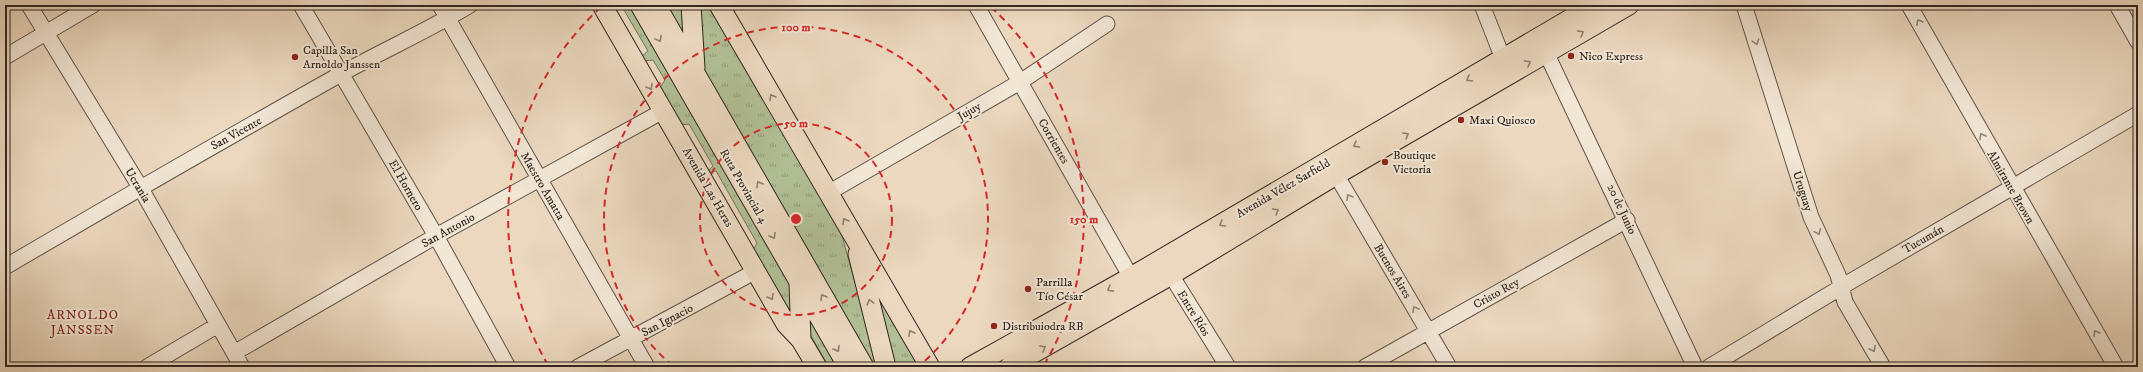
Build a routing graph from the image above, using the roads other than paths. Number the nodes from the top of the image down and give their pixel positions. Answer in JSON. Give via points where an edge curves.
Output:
{"nodes":[{"id":1,"x":28,"y":5,"type":"edge"},
{"id":2,"x":93,"y":5,"type":"edge"},
{"id":3,"x":301,"y":5,"type":"edge"},
{"id":4,"x":440,"y":5,"type":"edge"},
{"id":5,"x":470,"y":5,"type":"edge"},
{"id":6,"x":602,"y":5,"type":"edge"},
{"id":7,"x":640,"y":5,"type":"edge"},
{"id":8,"x":656,"y":5,"type":"edge"},
{"id":9,"x":691,"y":5,"type":"edge"},
{"id":10,"x":719,"y":5,"type":"edge"},
{"id":11,"x":976,"y":5,"type":"edge"},
{"id":12,"x":1482,"y":5,"type":"edge"},
{"id":13,"x":1594,"y":5,"type":"edge"},
{"id":14,"x":1629,"y":5,"type":"edge"},
{"id":15,"x":1744,"y":5,"type":"edge"},
{"id":16,"x":1909,"y":5,"type":"edge"},
{"id":17,"x":2117,"y":5,"type":"edge"},
{"id":18,"x":448,"y":18,"type":"junction"},
{"id":19,"x":1107,"y":24,"type":"dead end"},
{"id":20,"x":45,"y":33,"type":"junction"},
{"id":21,"x":2138,"y":42,"type":"edge"},
{"id":22,"x":1543,"y":45,"type":"junction"},
{"id":23,"x":5,"y":56,"type":"edge"},
{"id":24,"x":1506,"y":67,"type":"junction"},
{"id":25,"x":341,"y":74,"type":"junction"},
{"id":26,"x":696,"y":74,"type":"junction"},
{"id":27,"x":1020,"y":82,"type":"junction"},
{"id":28,"x":664,"y":111,"type":"junction"},
{"id":29,"x":2138,"y":114,"type":"edge"},
{"id":30,"x":1332,"y":168,"type":"junction"},
{"id":31,"x":540,"y":181,"type":"junction"},
{"id":32,"x":140,"y":187,"type":"junction"},
{"id":33,"x":2011,"y":187,"type":"junction"},
{"id":34,"x":828,"y":193,"type":"junction"},
{"id":35,"x":1627,"y":220,"type":"junction"},
{"id":36,"x":436,"y":236,"type":"junction"},
{"id":37,"x":855,"y":239,"type":"junction"},
{"id":38,"x":1161,"y":259,"type":"junction"},
{"id":39,"x":5,"y":267,"type":"edge"},
{"id":40,"x":756,"y":272,"type":"junction"},
{"id":41,"x":1171,"y":275,"type":"junction"},
{"id":42,"x":799,"y":282,"type":"junction"},
{"id":43,"x":1136,"y":285,"type":"junction"},
{"id":44,"x":1840,"y":288,"type":"junction"},
{"id":45,"x":218,"y":325,"type":"junction"},
{"id":46,"x":1428,"y":331,"type":"junction"},
{"id":47,"x":631,"y":339,"type":"junction"},
{"id":48,"x":800,"y":340,"type":"junction"},
{"id":49,"x":234,"y":353,"type":"junction"},
{"id":50,"x":147,"y":367,"type":"edge"},
{"id":51,"x":242,"y":367,"type":"edge"},
{"id":52,"x":508,"y":367,"type":"edge"},
{"id":53,"x":578,"y":367,"type":"edge"},
{"id":54,"x":647,"y":367,"type":"edge"},
{"id":55,"x":817,"y":367,"type":"edge"},
{"id":56,"x":848,"y":367,"type":"edge"},
{"id":57,"x":864,"y":367,"type":"edge"},
{"id":58,"x":886,"y":367,"type":"edge"},
{"id":59,"x":930,"y":367,"type":"edge"},
{"id":60,"x":970,"y":367,"type":"edge"},
{"id":61,"x":1009,"y":367,"type":"edge"},
{"id":62,"x":1228,"y":367,"type":"edge"},
{"id":63,"x":1365,"y":367,"type":"edge"},
{"id":64,"x":1449,"y":367,"type":"edge"},
{"id":65,"x":1695,"y":367,"type":"edge"},
{"id":66,"x":1709,"y":367,"type":"edge"},
{"id":67,"x":1883,"y":367,"type":"edge"},
{"id":68,"x":2116,"y":367,"type":"edge"}],
"edges":[{"from":1,"to":20,"type":"street","name":"Ucrania"},
{"from":2,"to":20,"type":"street"},
{"from":3,"to":25,"type":"street","name":"El Hornero"},
{"from":4,"to":18,"type":"street","name":"Maestro Amatta"},
{"from":5,"to":18,"type":"street","name":"San Vicente"},
{"from":6,"to":28,"type":"main road","name":"Avenida Las Heras","one_way":true},
{"from":7,"to":42,"type":"main road","name":"Ruta Provincial 4","one_way":true},
{"from":8,"to":26,"type":"main road","name":"Ruta Provincial 4"},
{"from":9,"to":26,"type":"main road"},
{"from":34,"to":10,"type":"main road","one_way":true},
{"from":11,"to":27,"type":"street","name":"Corrientes"},
{"from":12,"to":24,"type":"street"},
{"from":13,"to":22,"type":"main road","name":"Avenida Vélez Sarfield"},
{"from":22,"to":14,"type":"main road","name":"Avenida Vélez Sarfield","one_way":true},
{"from":15,"to":44,"type":"street","name":"Uruguay","one_way":true,"via":[[1811,217],[1838,276]]},
{"from":33,"to":16,"type":"street","name":"Almirante Brown","one_way":true},
{"from":17,"to":21,"type":"street"},
{"from":18,"to":25,"type":"street","name":"San Vicente"},
{"from":18,"to":31,"type":"street","name":"Maestro Amatta"},
{"from":19,"to":27,"type":"street","name":"Jujuy"},
{"from":20,"to":23,"type":"street"},
{"from":20,"to":32,"type":"street","name":"Ucrania"},
{"from":22,"to":24,"type":"main road","name":"Avenida Vélez Sarfield"},
{"from":22,"to":35,"type":"street","name":"20 de Junio"},
{"from":24,"to":30,"type":"main road","name":"Avenida Vélez Sarfield"},
{"from":25,"to":32,"type":"street","name":"San Vicente"},
{"from":25,"to":36,"type":"street","name":"El Hornero"},
{"from":57,"to":26,"type":"main road","name":"Ruta Provincial 4","one_way":true},
{"from":27,"to":34,"type":"street","name":"Jujuy"},
{"from":27,"to":43,"type":"street","name":"Corrientes"},
{"from":28,"to":31,"type":"street","name":"San Antonio"},
{"from":28,"to":40,"type":"main road","name":"Avenida Las Heras"},
{"from":29,"to":33,"type":"street","name":"Tucumán"},
{"from":30,"to":38,"type":"main road","name":"Avenida Vélez Sarfield","one_way":true},
{"from":41,"to":30,"type":"main road","name":"Avenida Vélez Sarfield","one_way":true},
{"from":46,"to":30,"type":"street","name":"Buenos Aires","one_way":true},
{"from":31,"to":36,"type":"street","name":"San Antonio"},
{"from":31,"to":47,"type":"street","name":"Maestro Amatta"},
{"from":32,"to":39,"type":"street","name":"San Vicente"},
{"from":32,"to":45,"type":"street","name":"Ucrania"},
{"from":33,"to":44,"type":"street","name":"Tucumán"},
{"from":68,"to":33,"type":"street","name":"Almirante Brown","one_way":true},
{"from":37,"to":34,"type":"main road","one_way":true},
{"from":35,"to":46,"type":"street","name":"Cristo Rey"},
{"from":35,"to":65,"type":"street","name":"20 de Junio"},
{"from":36,"to":49,"type":"street","name":"San Antonio"},
{"from":36,"to":52,"type":"street","name":"El Hornero"},
{"from":58,"to":37,"type":"main road","one_way":true},
{"from":59,"to":37,"type":"main road","one_way":true},
{"from":38,"to":41,"type":"street","name":"Entre Ríos"},
{"from":38,"to":43,"type":"main road","name":"Avenida Vélez Sarfield"},
{"from":40,"to":47,"type":"street","name":"San Ignacio"},
{"from":40,"to":48,"type":"main road","name":"Avenida Las Heras","one_way":true,"via":[[786,324]]},
{"from":41,"to":43,"type":"main road","name":"Avenida Vélez Sarfield"},
{"from":41,"to":62,"type":"street","name":"Entre Ríos"},
{"from":42,"to":48,"type":"main road"},
{"from":42,"to":56,"type":"main road","name":"Ruta Provincial 4","one_way":true},
{"from":43,"to":60,"type":"main road","name":"Avenida Vélez Sarfield","one_way":true},
{"from":61,"to":43,"type":"main road","name":"Avenida Vélez Sarfield","one_way":true},
{"from":44,"to":66,"type":"street","name":"Tucumán"},
{"from":44,"to":67,"type":"street","name":"Uruguay","one_way":true,"via":[[1845,302]]},
{"from":45,"to":49,"type":"street","name":"Ucrania"},
{"from":45,"to":50,"type":"street"},
{"from":46,"to":63,"type":"street","name":"Cristo Rey"},
{"from":46,"to":64,"type":"street","name":"Buenos Aires"},
{"from":47,"to":53,"type":"street","name":"San Ignacio"},
{"from":47,"to":54,"type":"street","name":"Maestro Amatta"},
{"from":48,"to":55,"type":"main road","name":"Avenida Las Heras"},
{"from":49,"to":51,"type":"street","name":"Ucrania"}]}
